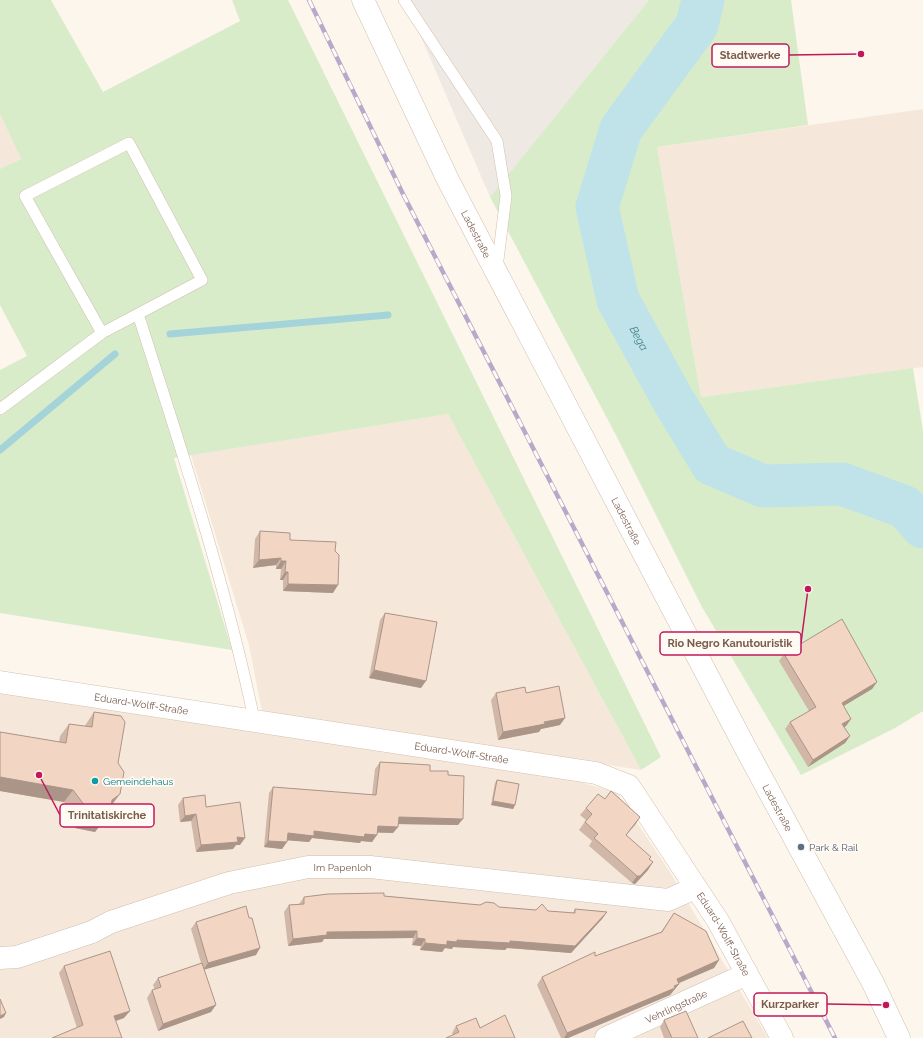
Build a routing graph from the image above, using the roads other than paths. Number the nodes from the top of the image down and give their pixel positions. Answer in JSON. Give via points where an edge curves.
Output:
{"nodes":[{"id":1,"x":363,"y":0,"type":"edge"},
{"id":2,"x":404,"y":0,"type":"edge"},
{"id":3,"x":497,"y":273,"type":"junction"},
{"id":4,"x":138,"y":314,"type":"junction"},
{"id":5,"x":102,"y":333,"type":"junction"},
{"id":6,"x":0,"y":409,"type":"edge"},
{"id":7,"x":0,"y":682,"type":"edge"},
{"id":8,"x":254,"y":719,"type":"junction"},
{"id":9,"x":695,"y":888,"type":"junction"},
{"id":10,"x":0,"y":958,"type":"edge"},
{"id":11,"x":747,"y":974,"type":"junction"},
{"id":12,"x":606,"y":1038,"type":"edge"},
{"id":13,"x":782,"y":1038,"type":"edge"},
{"id":14,"x":899,"y":1038,"type":"edge"}],
"edges":[{"from":1,"to":3,"type":"street","name":"Ladestraße","via":[[448,180]]},
{"from":2,"to":3,"type":"lane","via":[[497,141],[506,196]]},
{"from":3,"to":14,"type":"street","name":"Ladestraße","via":[[746,748],[867,971]]},
{"from":4,"to":5,"type":"lane"},
{"from":4,"to":5,"type":"lane","via":[[202,280],[129,143],[25,196]]},
{"from":4,"to":8,"type":"lane","via":[[187,467],[243,666]]},
{"from":5,"to":6,"type":"lane"},
{"from":7,"to":8,"type":"street","name":"Eduard-Wolff-Straße"},
{"from":8,"to":9,"type":"street","name":"Eduard-Wolff-Straße","via":[[603,776],[629,786]]},
{"from":9,"to":10,"type":"street","name":"Im Papenloh","via":[[668,900],[370,867],[308,867],[229,883],[111,922],[92,932],[17,957]]},
{"from":9,"to":11,"type":"street","name":"Eduard-Wolff-Straße","via":[[718,921]]},
{"from":11,"to":12,"type":"street","name":"Vehrlingstraße"},
{"from":11,"to":13,"type":"street","name":"Eduard-Wolff-Straße"}]}
